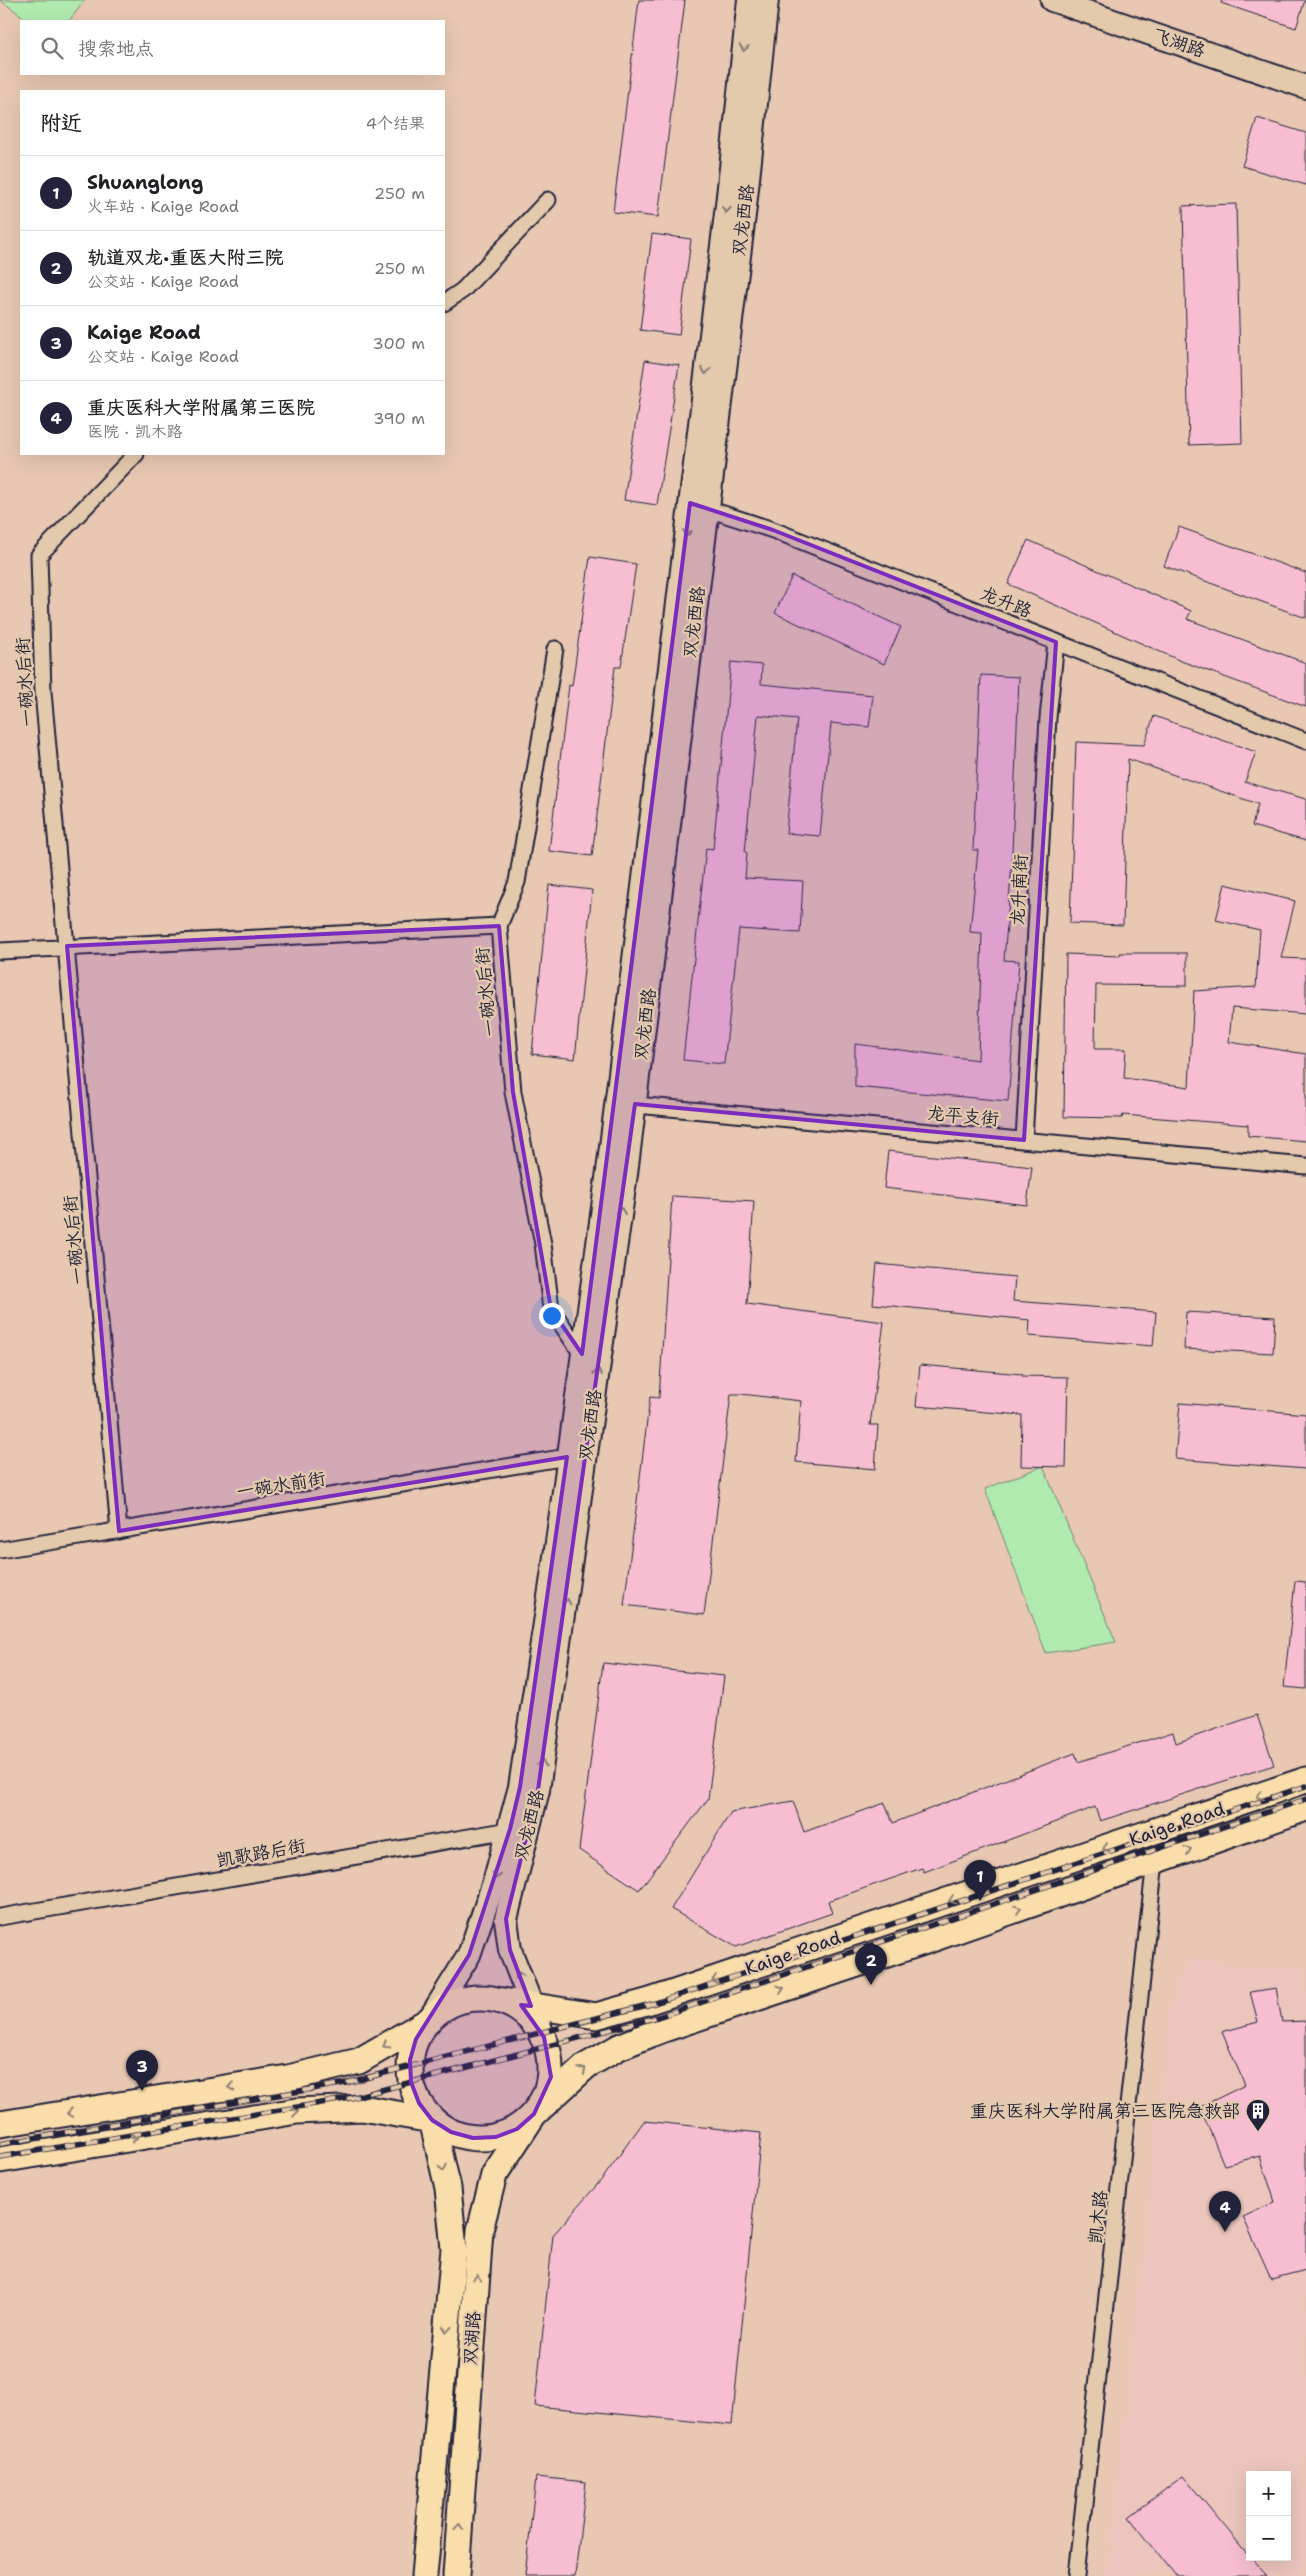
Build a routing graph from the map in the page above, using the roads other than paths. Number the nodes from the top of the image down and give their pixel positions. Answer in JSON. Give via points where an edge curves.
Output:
{"nodes":[{"id":1,"x":749,"y":0,"type":"edge"},
{"id":2,"x":767,"y":0,"type":"edge"},
{"id":3,"x":1052,"y":0,"type":"edge"},
{"id":4,"x":1306,"y":86,"type":"edge"},
{"id":5,"x":548,"y":200,"type":"dead end"},
{"id":6,"x":445,"y":302,"type":"edge"},
{"id":7,"x":135,"y":455,"type":"edge"},
{"id":8,"x":699,"y":506,"type":"junction"},
{"id":9,"x":1056,"y":642,"type":"junction"},
{"id":10,"x":555,"y":649,"type":"dead end"},
{"id":11,"x":1306,"y":741,"type":"edge"},
{"id":12,"x":499,"y":926,"type":"junction"},
{"id":13,"x":67,"y":946,"type":"junction"},
{"id":14,"x":0,"y":951,"type":"edge"},
{"id":15,"x":626,"y":1104,"type":"junction"},
{"id":16,"x":1024,"y":1140,"type":"junction"},
{"id":17,"x":1306,"y":1166,"type":"edge"},
{"id":18,"x":582,"y":1354,"type":"junction"},
{"id":19,"x":567,"y":1457,"type":"junction"},
{"id":20,"x":119,"y":1531,"type":"junction"},
{"id":21,"x":0,"y":1550,"type":"edge"},
{"id":22,"x":1306,"y":1780,"type":"edge"},
{"id":23,"x":1306,"y":1808,"type":"edge"},
{"id":24,"x":519,"y":1828,"type":"junction"},
{"id":25,"x":1155,"y":1861,"type":"junction"},
{"id":26,"x":0,"y":1917,"type":"edge"},
{"id":27,"x":503,"y":2002,"type":"junction"},
{"id":28,"x":531,"y":2006,"type":"junction"},
{"id":29,"x":428,"y":2021,"type":"junction"},
{"id":30,"x":544,"y":2037,"type":"junction"},
{"id":31,"x":534,"y":2114,"type":"junction"},
{"id":32,"x":432,"y":2120,"type":"junction"},
{"id":33,"x":0,"y":2124,"type":"edge"},
{"id":34,"x":0,"y":2160,"type":"edge"},
{"id":35,"x":424,"y":2576,"type":"edge"},
{"id":36,"x":456,"y":2576,"type":"edge"},
{"id":37,"x":1076,"y":2576,"type":"edge"}],
"edges":[{"from":1,"to":8,"type":"main road","name":"双龙西路","one_way":true},
{"from":2,"to":8,"type":"main road","name":"双龙西路","via":[[745,207]]},
{"from":3,"to":4,"type":"main road","name":"飞湖路"},
{"from":5,"to":6,"type":"street","via":[[463,290]]},
{"from":7,"to":13,"type":"street","name":"一碗水后街","via":[[39,555],[43,692]]},
{"from":8,"to":9,"type":"street","name":"龙升路","via":[[773,530]]},
{"from":8,"to":15,"type":"main road","name":"双龙西路"},
{"from":9,"to":11,"type":"street","name":"龙升路"},
{"from":9,"to":16,"type":"street","name":"龙升南街","via":[[1048,718]]},
{"from":10,"to":12,"type":"street","via":[[517,882]]},
{"from":12,"to":13,"type":"street","name":"一碗水后街"},
{"from":12,"to":18,"type":"street","name":"一碗水后街","via":[[514,1092],[543,1244],[551,1309]]},
{"from":13,"to":14,"type":"street","name":"一碗水后街"},
{"from":13,"to":20,"type":"street","name":"一碗水后街"},
{"from":15,"to":16,"type":"street","name":"龙平支街"},
{"from":15,"to":18,"type":"main road","name":"双龙西路"},
{"from":24,"to":15,"type":"main road","name":"双龙西路","one_way":true,"via":[[538,1790],[572,1567]]},
{"from":16,"to":17,"type":"street","name":"龙平支街"},
{"from":18,"to":19,"type":"main road","name":"双龙西路"},
{"from":19,"to":20,"type":"street","name":"一碗水前街"},
{"from":19,"to":24,"type":"main road","name":"双龙西路","via":[[520,1786]]},
{"from":20,"to":21,"type":"street","name":"一碗水前街"},
{"from":22,"to":28,"type":"main road","name":"Kaige Road","one_way":true,"via":[[650,2002],[596,2016]]},
{"from":25,"to":23,"type":"main road","name":"Kaige Road","one_way":true},
{"from":24,"to":26,"type":"street","name":"凯歌路后街"},
{"from":28,"to":24,"type":"main road","name":"双龙西路","one_way":true,"via":[[510,1950],[506,1919]]},
{"from":24,"to":29,"type":"main road","name":"双龙西路","one_way":true,"via":[[469,1955]]},
{"from":31,"to":25,"type":"main road","name":"Kaige Road","one_way":true,"via":[[586,2066],[619,2047]]},
{"from":25,"to":37,"type":"street","name":"凯木路"},
{"from":27,"to":28,"type":"main road","name":"Kaige Road"},
{"from":27,"to":29,"type":"main road","via":[[483,1998],[462,2000],[444,2008]]},
{"from":27,"to":30,"type":"main road","via":[[526,2016]]},
{"from":28,"to":30,"type":"main road","name":"双龙西路"},
{"from":29,"to":32,"type":"main road","via":[[416,2039],[410,2060],[411,2082],[418,2103]]},
{"from":29,"to":33,"type":"main road","one_way":true,"via":[[359,2061],[288,2078]]},
{"from":30,"to":31,"type":"main road","via":[[550,2056],[550,2077],[545,2096]]},
{"from":31,"to":32,"type":"main road","via":[[517,2128],[488,2138],[451,2132]]},
{"from":36,"to":31,"type":"main road","name":"双湖路","one_way":true,"via":[[480,2230],[494,2175]]},
{"from":34,"to":32,"type":"main road","one_way":true,"via":[[297,2111],[362,2108]]},
{"from":32,"to":35,"type":"main road","name":"双湖路","one_way":true,"via":[[448,2188],[454,2249]]}]}
